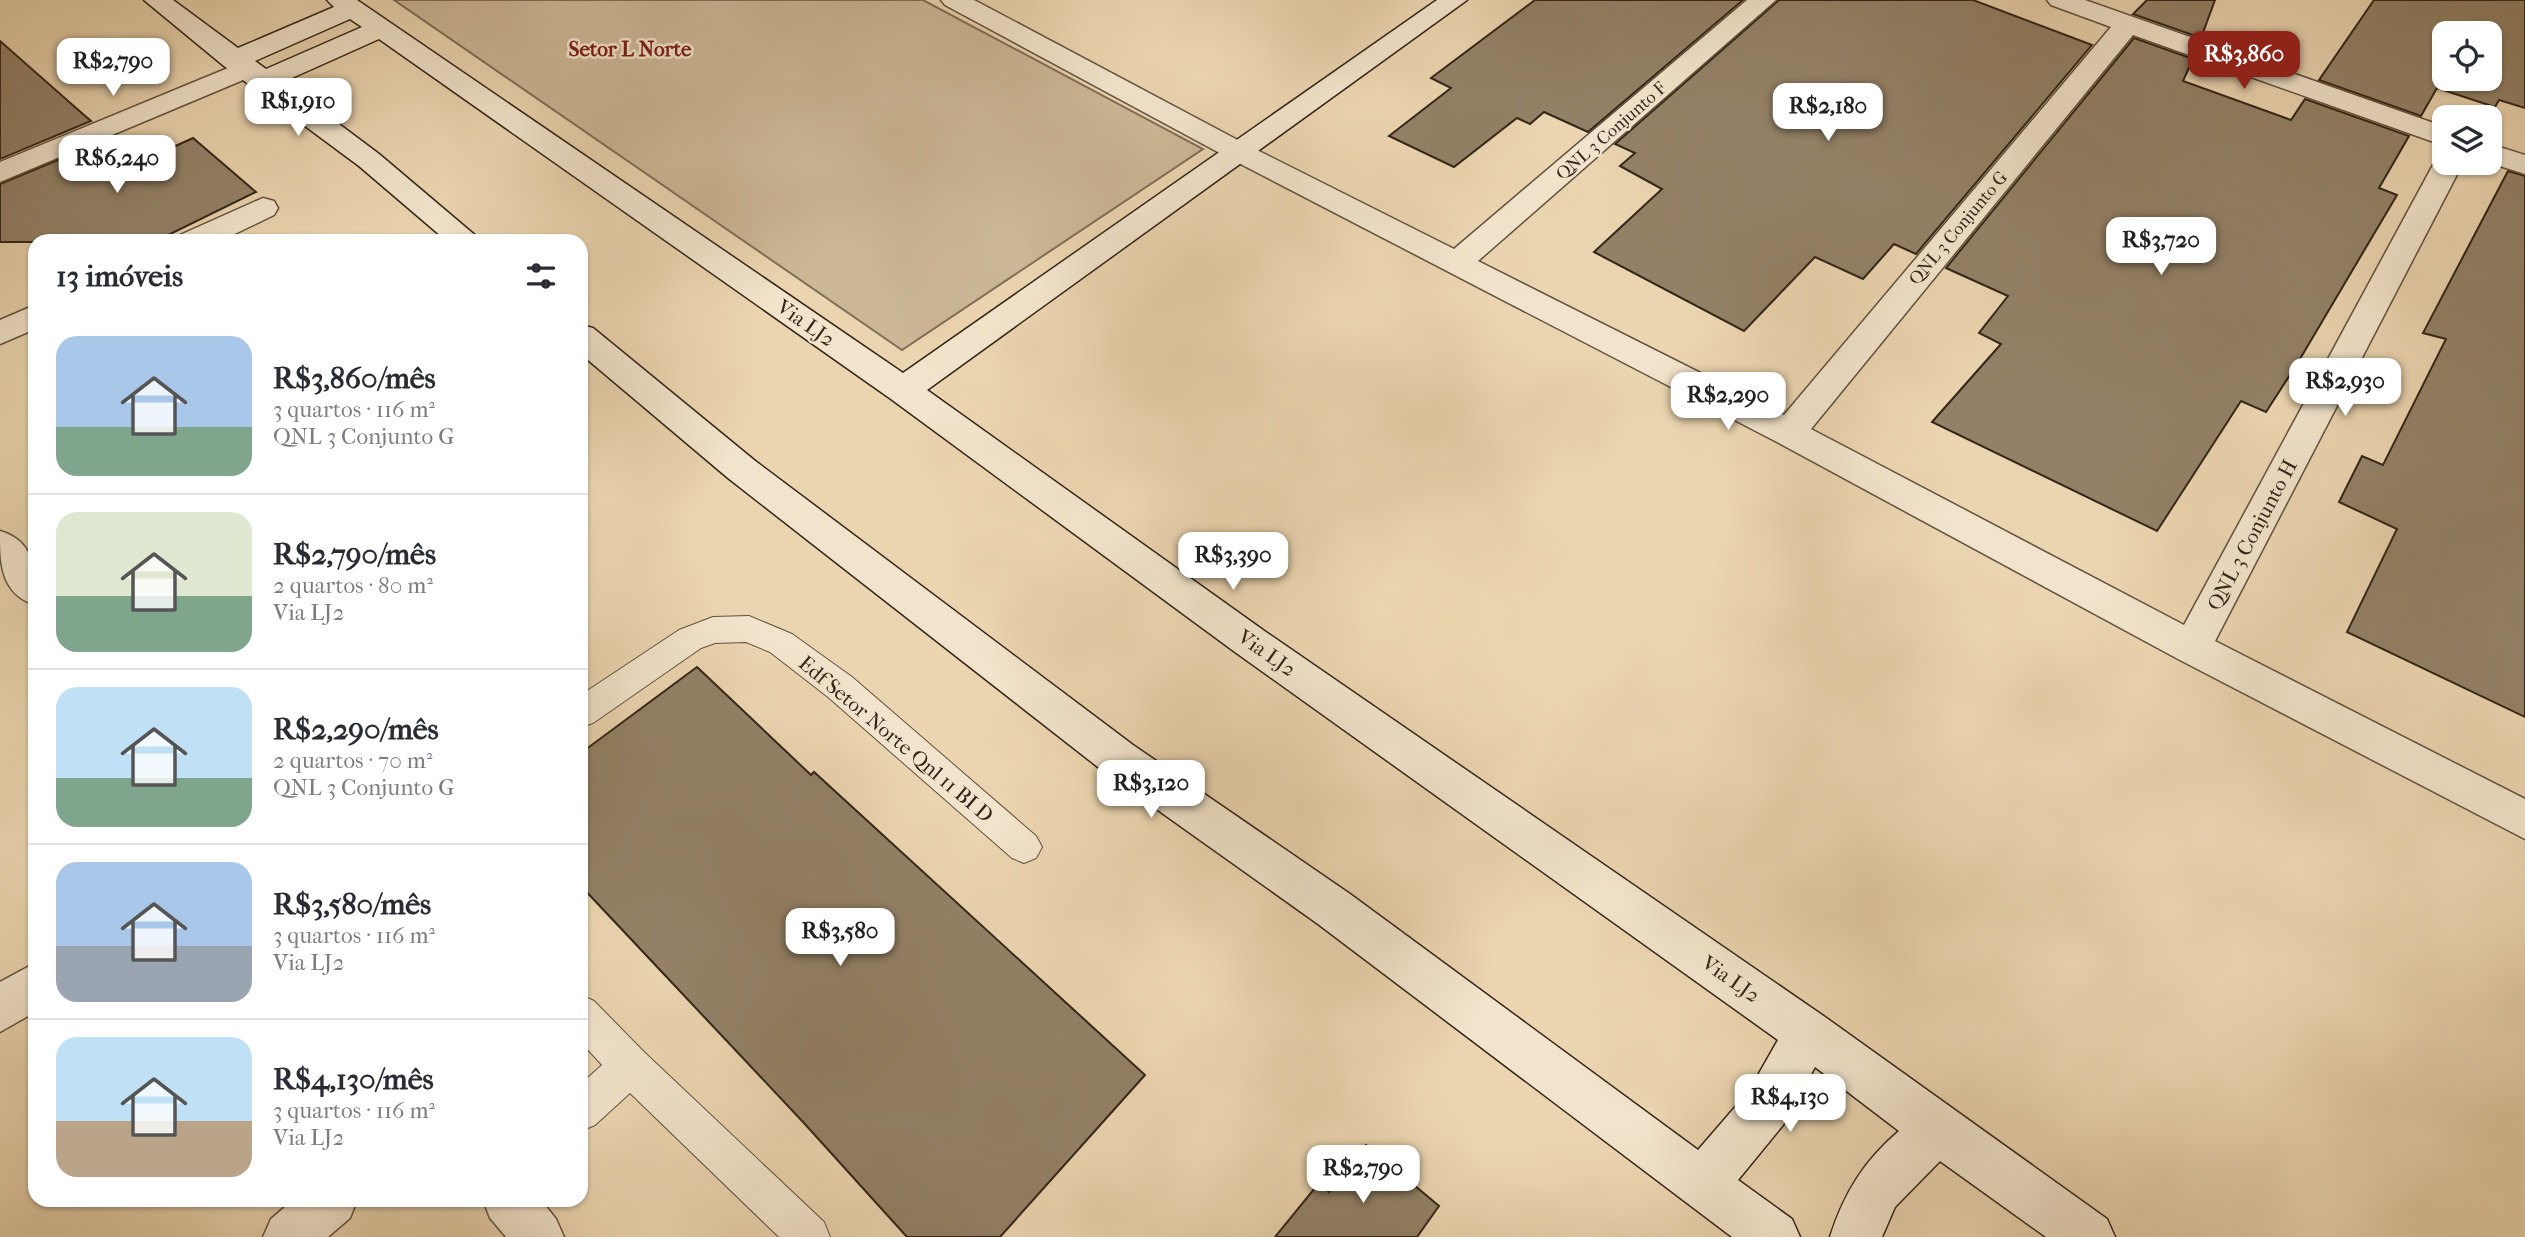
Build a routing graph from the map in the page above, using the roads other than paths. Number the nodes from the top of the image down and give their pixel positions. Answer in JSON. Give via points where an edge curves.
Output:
{"nodes":[{"id":1,"x":157,"y":0,"type":"edge"},
{"id":2,"x":954,"y":0,"type":"edge"},
{"id":3,"x":1454,"y":0,"type":"edge"},
{"id":4,"x":1763,"y":0,"type":"edge"},
{"id":5,"x":2060,"y":0,"type":"edge"},
{"id":6,"x":357,"y":13,"type":"edge"},
{"id":7,"x":2128,"y":24,"type":"junction"},
{"id":8,"x":247,"y":70,"type":"junction"},
{"id":9,"x":2432,"y":132,"type":"edge"},
{"id":10,"x":1237,"y":151,"type":"junction"},
{"id":11,"x":2502,"y":157,"type":"edge"},
{"id":12,"x":2525,"y":165,"type":"edge"},
{"id":13,"x":0,"y":173,"type":"edge"},
{"id":14,"x":2443,"y":175,"type":"edge"},
{"id":15,"x":263,"y":208,"type":"dead end"},
{"id":16,"x":208,"y":234,"type":"edge"},
{"id":17,"x":458,"y":234,"type":"edge"},
{"id":18,"x":1459,"y":261,"type":"junction"},
{"id":19,"x":28,"y":319,"type":"edge"},
{"id":20,"x":0,"y":332,"type":"edge"},
{"id":21,"x":588,"y":342,"type":"edge"},
{"id":22,"x":903,"y":390,"type":"junction"},
{"id":23,"x":1789,"y":433,"type":"junction"},
{"id":24,"x":0,"y":545,"type":"edge"},
{"id":25,"x":28,"y":581,"type":"edge"},
{"id":26,"x":2192,"y":648,"type":"junction"},
{"id":27,"x":588,"y":708,"type":"edge"},
{"id":28,"x":2525,"y":820,"type":"edge"},
{"id":29,"x":1024,"y":847,"type":"dead end"},
{"id":30,"x":28,"y":990,"type":"edge"},
{"id":31,"x":0,"y":1009,"type":"edge"},
{"id":32,"x":588,"y":1021,"type":"edge"},
{"id":33,"x":1808,"y":1033,"type":"junction"},
{"id":34,"x":630,"y":1066,"type":"junction"},
{"id":35,"x":588,"y":1105,"type":"edge"},
{"id":36,"x":1938,"y":1130,"type":"junction"},
{"id":37,"x":1701,"y":1182,"type":"junction"},
{"id":38,"x":324,"y":1207,"type":"edge"},
{"id":39,"x":514,"y":1207,"type":"edge"},
{"id":40,"x":289,"y":1237,"type":"edge"},
{"id":41,"x":538,"y":1237,"type":"edge"},
{"id":42,"x":809,"y":1237,"type":"edge"},
{"id":43,"x":1774,"y":1237,"type":"edge"},
{"id":44,"x":1856,"y":1237,"type":"edge"},
{"id":45,"x":2089,"y":1237,"type":"edge"}],
"edges":[{"from":1,"to":8,"type":"street"},
{"from":2,"to":10,"type":"street"},
{"from":3,"to":10,"type":"street"},
{"from":4,"to":18,"type":"street","name":"QNL 3 Conjunto F"},
{"from":5,"to":7,"type":"street"},
{"from":6,"to":8,"type":"street"},
{"from":6,"to":22,"type":"street","name":"Via LJ2"},
{"from":7,"to":9,"type":"street"},
{"from":7,"to":23,"type":"street","name":"QNL 3 Conjunto G"},
{"from":8,"to":13,"type":"street"},
{"from":8,"to":17,"type":"street","via":[[369,160]]},
{"from":10,"to":18,"type":"street"},
{"from":10,"to":22,"type":"street"},
{"from":11,"to":12,"type":"street"},
{"from":14,"to":26,"type":"street","name":"QNL 3 Conjunto H"},
{"from":15,"to":16,"type":"street"},
{"from":18,"to":23,"type":"street"},
{"from":19,"to":20,"type":"street"},
{"from":21,"to":37,"type":"street","via":[[741,469],[1118,758],[1334,909]]},
{"from":22,"to":33,"type":"street","name":"Via LJ2"},
{"from":23,"to":26,"type":"street"},
{"from":24,"to":25,"type":"street"},
{"from":26,"to":28,"type":"street"},
{"from":27,"to":29,"type":"lane","name":"Edf Setor Norte Qnl 11 BI D","via":[[690,639],[713,630],[749,629],[781,643],[841,687]]},
{"from":30,"to":31,"type":"street"},
{"from":32,"to":34,"type":"lane"},
{"from":33,"to":36,"type":"street","name":"Via LJ2"},
{"from":33,"to":37,"type":"street","via":[[1766,1108]]},
{"from":34,"to":35,"type":"lane"},
{"from":34,"to":42,"type":"lane"},
{"from":36,"to":44,"type":"street","via":[[1883,1178],[1861,1215]]},
{"from":36,"to":45,"type":"street","name":"Via LJ2"},
{"from":37,"to":43,"type":"street"},
{"from":38,"to":40,"type":"street"},
{"from":39,"to":41,"type":"street"}]}
